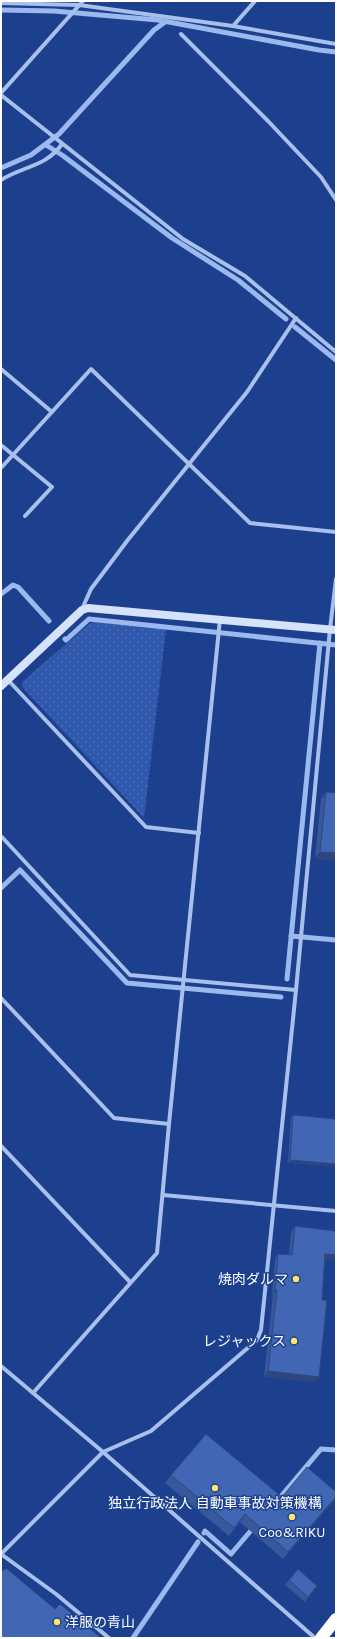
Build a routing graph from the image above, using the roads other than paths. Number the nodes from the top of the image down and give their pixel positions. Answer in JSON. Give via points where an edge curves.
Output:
{"nodes":[{"id":1,"x":255,"y":1,"type":"edge"},
{"id":2,"x":1,"y":3,"type":"edge"},
{"id":3,"x":81,"y":3,"type":"edge"},
{"id":4,"x":233,"y":26,"type":"junction"},
{"id":5,"x":181,"y":34,"type":"dead end"},
{"id":6,"x":336,"y":44,"type":"edge"},
{"id":7,"x":1,"y":94,"type":"edge"},
{"id":8,"x":62,"y":144,"type":"junction"},
{"id":9,"x":1,"y":180,"type":"edge"},
{"id":10,"x":336,"y":200,"type":"edge"},
{"id":11,"x":296,"y":318,"type":"junction"},
{"id":12,"x":336,"y":352,"type":"edge"},
{"id":13,"x":1,"y":369,"type":"edge"},
{"id":14,"x":52,"y":412,"type":"junction"},
{"id":15,"x":1,"y":445,"type":"edge"},
{"id":16,"x":13,"y":455,"type":"junction"},
{"id":17,"x":188,"y":464,"type":"junction"},
{"id":18,"x":1,"y":468,"type":"edge"},
{"id":19,"x":25,"y":516,"type":"dead end"},
{"id":20,"x":336,"y":532,"type":"edge"},
{"id":21,"x":336,"y":579,"type":"edge"},
{"id":22,"x":82,"y":610,"type":"junction"},
{"id":23,"x":220,"y":619,"type":"junction"},
{"id":24,"x":333,"y":630,"type":"edge"},
{"id":25,"x":8,"y":680,"type":"junction"},
{"id":26,"x":1,"y":686,"type":"edge"},
{"id":27,"x":198,"y":833,"type":"junction"},
{"id":28,"x":1,"y":836,"type":"edge"},
{"id":29,"x":184,"y":980,"type":"junction"},
{"id":30,"x":296,"y":990,"type":"junction"},
{"id":31,"x":1,"y":998,"type":"edge"},
{"id":32,"x":169,"y":1124,"type":"junction"},
{"id":33,"x":1,"y":1146,"type":"edge"},
{"id":34,"x":163,"y":1195,"type":"junction"},
{"id":35,"x":274,"y":1205,"type":"junction"},
{"id":36,"x":336,"y":1211,"type":"edge"},
{"id":37,"x":130,"y":1282,"type":"junction"},
{"id":38,"x":1,"y":1366,"type":"edge"},
{"id":39,"x":33,"y":1393,"type":"junction"},
{"id":40,"x":103,"y":1452,"type":"junction"},
{"id":41,"x":1,"y":1554,"type":"edge"},
{"id":42,"x":336,"y":1619,"type":"edge"},
{"id":43,"x":109,"y":1638,"type":"edge"},
{"id":44,"x":315,"y":1638,"type":"edge"},
{"id":45,"x":321,"y":1638,"type":"edge"}],
"edges":[{"from":1,"to":4,"type":"street"},
{"from":2,"to":3,"type":"street"},
{"from":3,"to":4,"type":"street"},
{"from":3,"to":7,"type":"street"},
{"from":4,"to":6,"type":"street"},
{"from":5,"to":10,"type":"street","via":[[316,171]]},
{"from":7,"to":8,"type":"street"},
{"from":8,"to":9,"type":"street","via":[[49,158]]},
{"from":8,"to":11,"type":"street","via":[[183,239],[245,276]]},
{"from":11,"to":12,"type":"street"},
{"from":11,"to":17,"type":"street","via":[[247,392]]},
{"from":13,"to":14,"type":"street"},
{"from":14,"to":16,"type":"street"},
{"from":14,"to":17,"type":"street","via":[[90,369]]},
{"from":15,"to":16,"type":"street"},
{"from":16,"to":18,"type":"street"},
{"from":16,"to":19,"type":"street","via":[[52,487]]},
{"from":17,"to":20,"type":"street","via":[[250,524]]},
{"from":17,"to":22,"type":"street","via":[[91,589]]},
{"from":21,"to":24,"type":"street"},
{"from":22,"to":23,"type":"street","via":[[94,607]]},
{"from":22,"to":25,"type":"street"},
{"from":23,"to":24,"type":"street"},
{"from":23,"to":27,"type":"street"},
{"from":24,"to":30,"type":"street","via":[[329,644]]},
{"from":25,"to":26,"type":"street"},
{"from":25,"to":27,"type":"street","via":[[146,827]]},
{"from":27,"to":29,"type":"street"},
{"from":28,"to":29,"type":"street","via":[[130,975]]},
{"from":29,"to":30,"type":"street"},
{"from":29,"to":32,"type":"street"},
{"from":30,"to":35,"type":"street"},
{"from":31,"to":32,"type":"street","via":[[114,1118]]},
{"from":32,"to":34,"type":"street"},
{"from":33,"to":37,"type":"street"},
{"from":34,"to":35,"type":"street"},
{"from":34,"to":37,"type":"street","via":[[157,1253]]},
{"from":35,"to":36,"type":"street"},
{"from":35,"to":40,"type":"street","via":[[261,1330],[257,1340],[151,1431]]},
{"from":37,"to":39,"type":"street"},
{"from":38,"to":39,"type":"street"},
{"from":39,"to":40,"type":"street"},
{"from":40,"to":41,"type":"street"},
{"from":40,"to":44,"type":"street"},
{"from":41,"to":43,"type":"street","via":[[56,1594]]},
{"from":42,"to":45,"type":"highway"}]}
